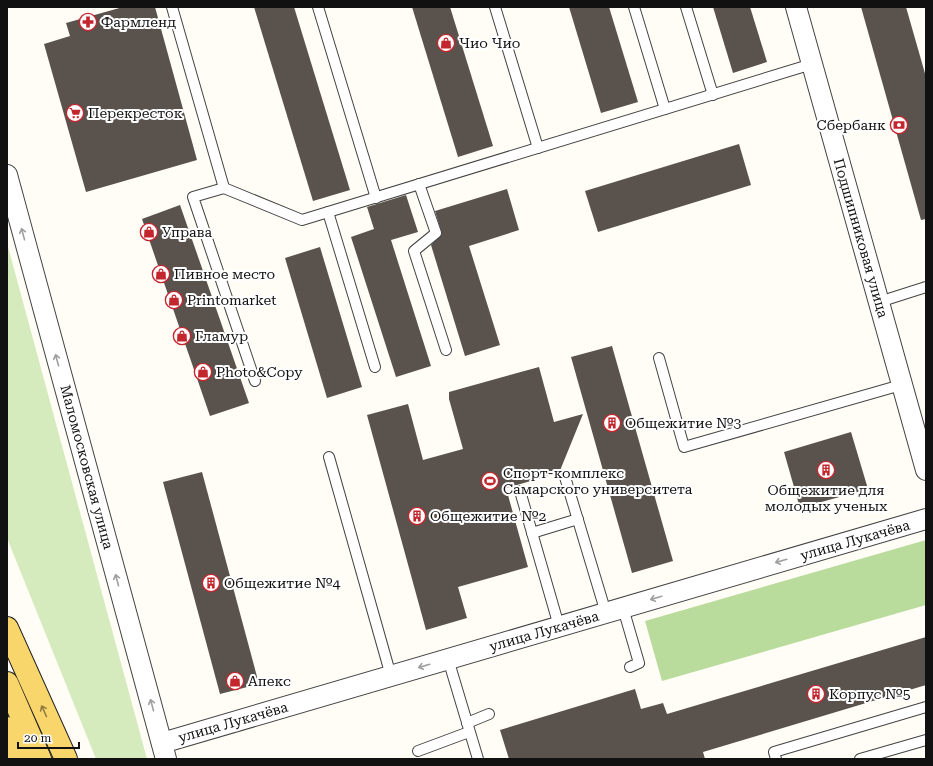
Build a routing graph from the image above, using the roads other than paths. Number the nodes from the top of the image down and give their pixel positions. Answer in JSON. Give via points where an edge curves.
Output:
{"nodes":[{"id":1,"x":172,"y":7,"type":"edge"},
{"id":2,"x":318,"y":7,"type":"edge"},
{"id":3,"x":495,"y":7,"type":"edge"},
{"id":4,"x":634,"y":7,"type":"edge"},
{"id":5,"x":686,"y":7,"type":"edge"},
{"id":6,"x":796,"y":7,"type":"edge"},
{"id":7,"x":812,"y":64,"type":"junction"},
{"id":8,"x":713,"y":95,"type":"junction"},
{"id":9,"x":665,"y":109,"type":"junction"},
{"id":10,"x":538,"y":148,"type":"junction"},
{"id":11,"x":7,"y":176,"type":"edge"},
{"id":12,"x":419,"y":184,"type":"junction"},
{"id":13,"x":224,"y":188,"type":"junction"},
{"id":14,"x":376,"y":198,"type":"junction"},
{"id":15,"x":328,"y":212,"type":"junction"},
{"id":16,"x":926,"y":287,"type":"edge"},
{"id":17,"x":879,"y":302,"type":"junction"},
{"id":18,"x":446,"y":350,"type":"dead end"},
{"id":19,"x":659,"y":358,"type":"dead end"},
{"id":20,"x":375,"y":367,"type":"dead end"},
{"id":21,"x":255,"y":381,"type":"dead end"},
{"id":22,"x":901,"y":385,"type":"junction"},
{"id":23,"x":329,"y":457,"type":"dead end"},
{"id":24,"x":926,"y":470,"type":"edge"},
{"id":25,"x":565,"y":477,"type":"dead end"},
{"id":26,"x":520,"y":491,"type":"dead end"},
{"id":27,"x":578,"y":519,"type":"junction"},
{"id":28,"x":926,"y":519,"type":"edge"},
{"id":29,"x":532,"y":533,"type":"junction"},
{"id":30,"x":615,"y":610,"type":"junction"},
{"id":31,"x":559,"y":626,"type":"junction"},
{"id":32,"x":7,"y":628,"type":"edge"},
{"id":33,"x":448,"y":659,"type":"junction"},
{"id":34,"x":630,"y":667,"type":"dead end"},
{"id":35,"x":391,"y":676,"type":"junction"},
{"id":36,"x":7,"y":683,"type":"edge"},
{"id":37,"x":926,"y":707,"type":"edge"},
{"id":38,"x":489,"y":714,"type":"dead end"},
{"id":39,"x":468,"y":727,"type":"junction"},
{"id":40,"x":7,"y":728,"type":"edge"},
{"id":41,"x":926,"y":740,"type":"edge"},
{"id":42,"x":164,"y":751,"type":"edge"},
{"id":43,"x":418,"y":751,"type":"dead end"},
{"id":44,"x":20,"y":759,"type":"edge"},
{"id":45,"x":40,"y":759,"type":"edge"},
{"id":46,"x":66,"y":759,"type":"edge"},
{"id":47,"x":478,"y":759,"type":"edge"},
{"id":48,"x":776,"y":759,"type":"edge"},
{"id":49,"x":860,"y":759,"type":"edge"}],
"edges":[{"from":1,"to":13,"type":"lane"},
{"from":2,"to":14,"type":"lane"},
{"from":3,"to":10,"type":"lane"},
{"from":4,"to":9,"type":"lane"},
{"from":5,"to":8,"type":"lane"},
{"from":6,"to":7,"type":"street","name":"Подшипниковая улица"},
{"from":7,"to":8,"type":"lane"},
{"from":7,"to":17,"type":"street","name":"Подшипниковая улица"},
{"from":8,"to":9,"type":"lane"},
{"from":9,"to":10,"type":"lane"},
{"from":10,"to":12,"type":"lane"},
{"from":42,"to":11,"type":"street","name":"Маломосковская улица","one_way":true},
{"from":12,"to":14,"type":"lane"},
{"from":12,"to":18,"type":"lane","via":[[436,233],[414,251]]},
{"from":13,"to":15,"type":"lane","via":[[302,220]]},
{"from":13,"to":21,"type":"lane","via":[[193,197]]},
{"from":14,"to":15,"type":"lane"},
{"from":15,"to":20,"type":"lane"},
{"from":16,"to":17,"type":"lane"},
{"from":17,"to":22,"type":"street","name":"Подшипниковая улица"},
{"from":19,"to":22,"type":"lane","via":[[684,447]]},
{"from":22,"to":24,"type":"street","name":"Подшипниковая улица"},
{"from":23,"to":35,"type":"lane"},
{"from":25,"to":27,"type":"lane"},
{"from":26,"to":29,"type":"lane"},
{"from":27,"to":29,"type":"lane"},
{"from":27,"to":30,"type":"lane"},
{"from":28,"to":30,"type":"street","name":"улица Лукачёва","one_way":true},
{"from":29,"to":31,"type":"lane"},
{"from":30,"to":31,"type":"street","name":"улица Лукачёва"},
{"from":30,"to":34,"type":"lane","via":[[639,663]]},
{"from":31,"to":33,"type":"street","name":"улица Лукачёва"},
{"from":46,"to":32,"type":"main road","one_way":true},
{"from":33,"to":35,"type":"street","name":"улица Лукачёва","one_way":true},
{"from":33,"to":39,"type":"lane"},
{"from":35,"to":42,"type":"street","name":"улица Лукачёва"},
{"from":36,"to":45,"type":"main road"},
{"from":37,"to":48,"type":"lane","via":[[774,752]]},
{"from":38,"to":39,"type":"lane"},
{"from":39,"to":43,"type":"lane"},
{"from":39,"to":47,"type":"lane"},
{"from":40,"to":44,"type":"main road"},
{"from":41,"to":49,"type":"lane"}]}
